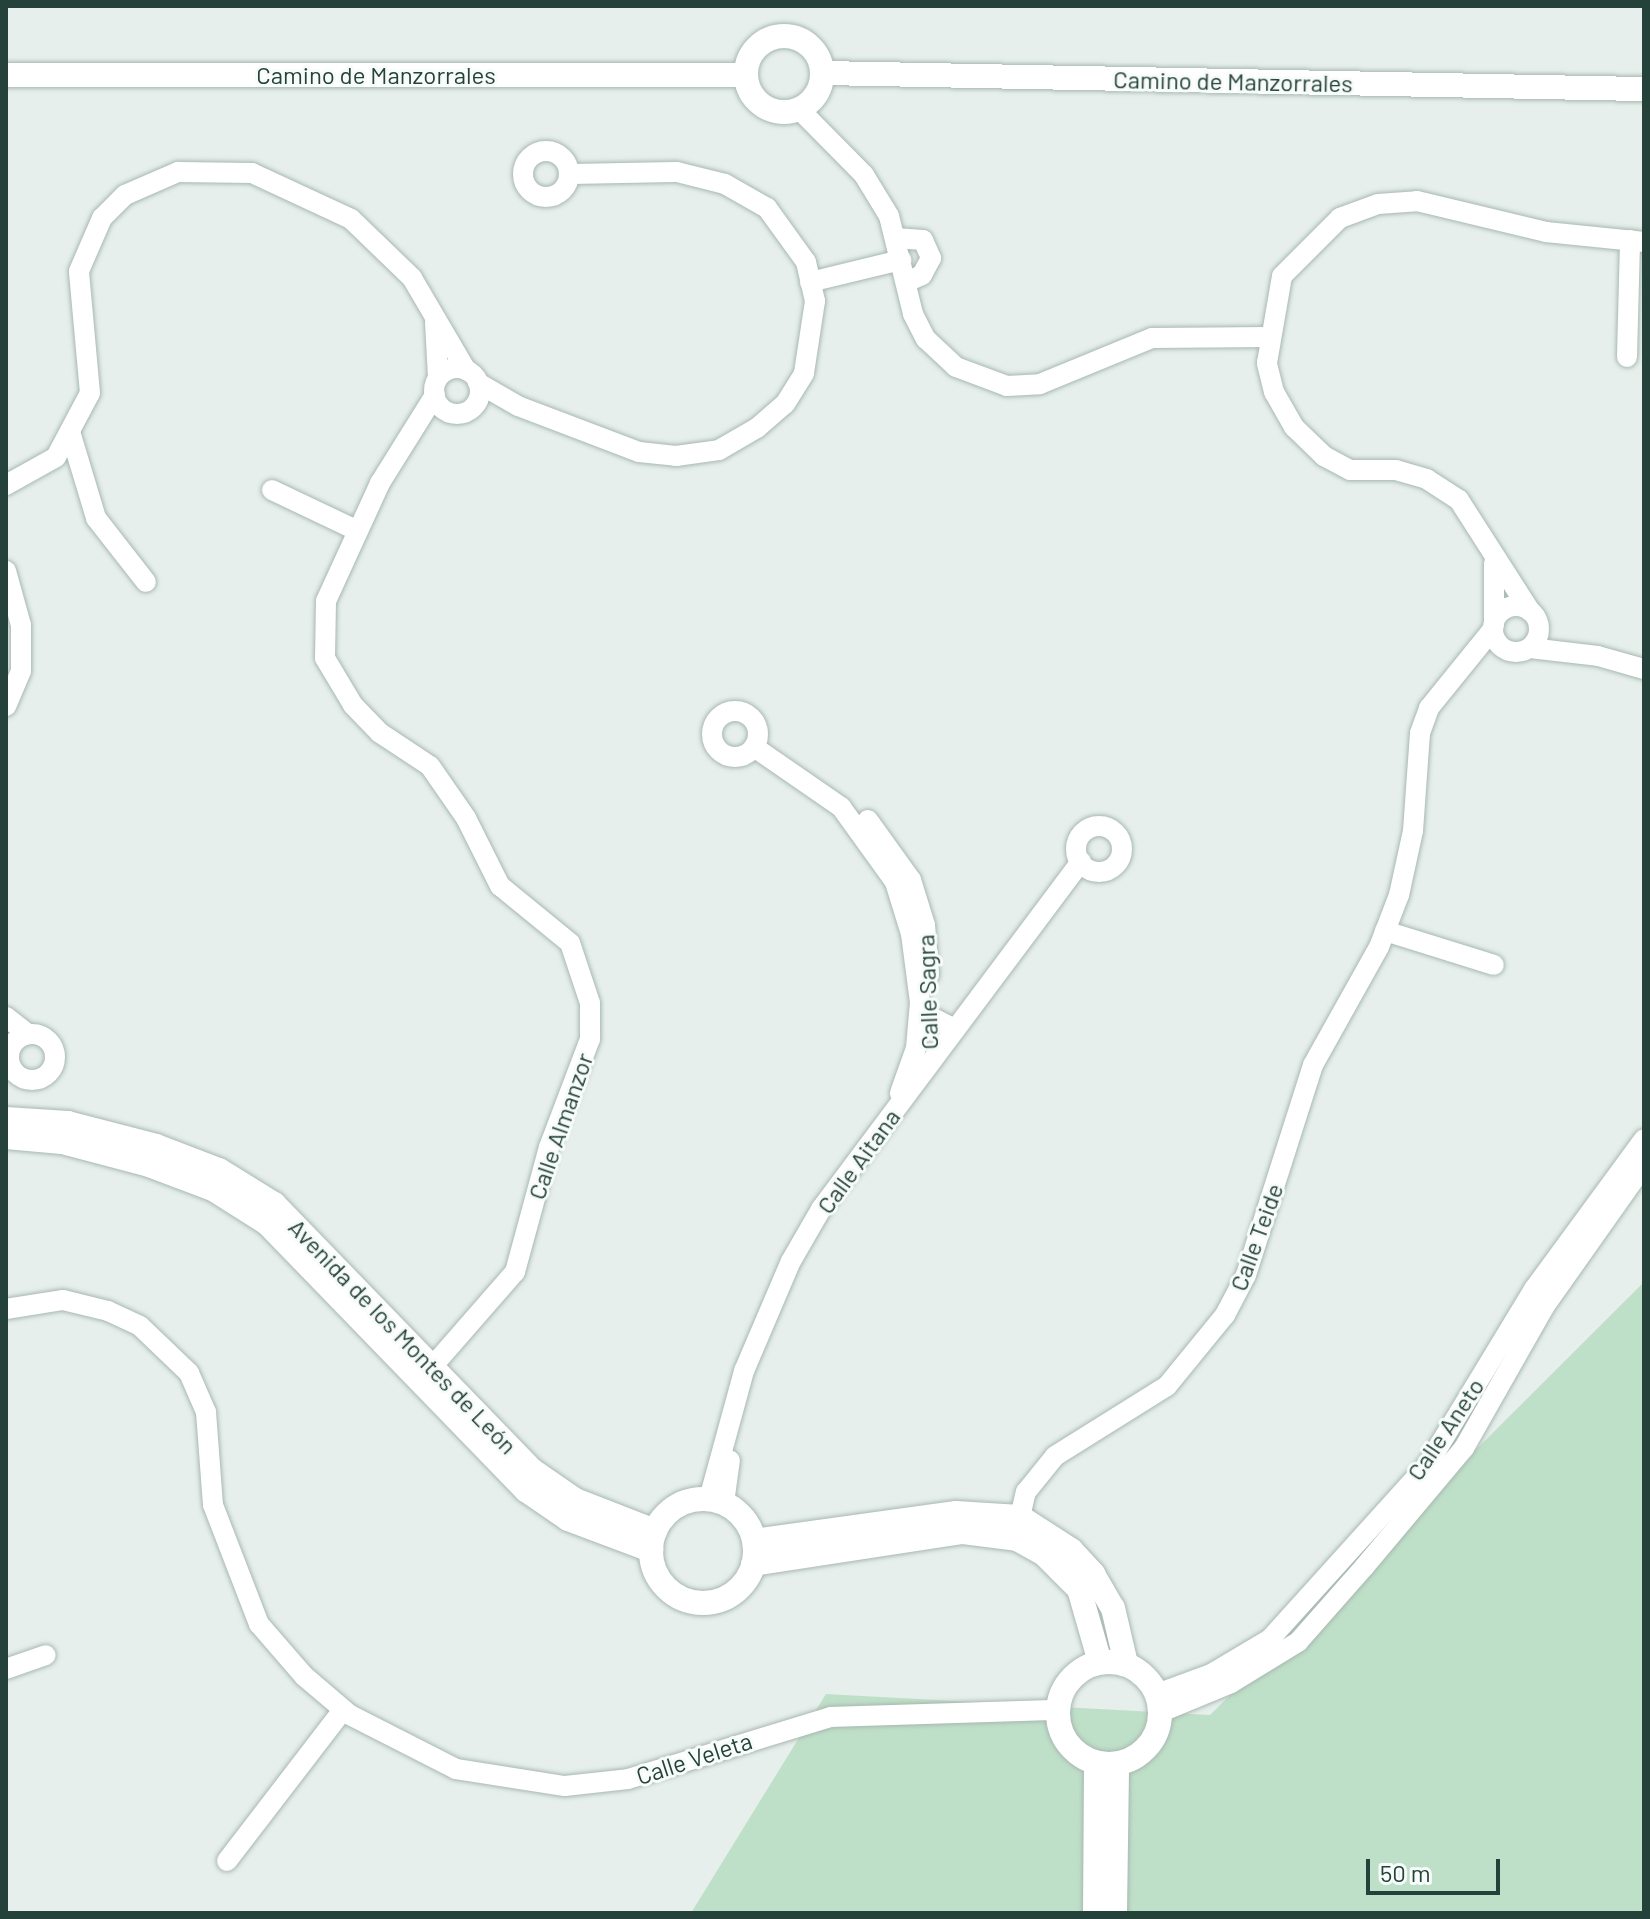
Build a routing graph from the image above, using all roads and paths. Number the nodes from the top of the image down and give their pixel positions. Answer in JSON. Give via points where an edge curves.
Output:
{"nodes":[{"id":1,"x":823,"y":73,"type":"junction"},
{"id":2,"x":6,"y":75,"type":"edge"},
{"id":3,"x":745,"y":75,"type":"junction"},
{"id":4,"x":1644,"y":89,"type":"edge"},
{"id":5,"x":800,"y":110,"type":"junction"},
{"id":6,"x":569,"y":174,"type":"dead end"},
{"id":7,"x":895,"y":238,"type":"junction"},
{"id":8,"x":1637,"y":241,"type":"edge"},
{"id":9,"x":901,"y":260,"type":"junction"},
{"id":10,"x":810,"y":282,"type":"junction"},
{"id":11,"x":906,"y":282,"type":"junction"},
{"id":12,"x":433,"y":310,"type":"junction"},
{"id":13,"x":1270,"y":337,"type":"junction"},
{"id":14,"x":1627,"y":357,"type":"dead end"},
{"id":15,"x":472,"y":376,"type":"junction"},
{"id":16,"x":436,"y":387,"type":"junction"},
{"id":17,"x":518,"y":406,"type":"junction"},
{"id":18,"x":461,"y":412,"type":"junction"},
{"id":19,"x":71,"y":435,"type":"junction"},
{"id":20,"x":411,"y":437,"type":"junction"},
{"id":21,"x":6,"y":485,"type":"edge"},
{"id":22,"x":272,"y":490,"type":"dead end"},
{"id":23,"x":356,"y":530,"type":"junction"},
{"id":24,"x":1494,"y":563,"type":"junction"},
{"id":25,"x":6,"y":571,"type":"edge"},
{"id":26,"x":146,"y":582,"type":"dead end"},
{"id":27,"x":1534,"y":616,"type":"junction"},
{"id":28,"x":1494,"y":627,"type":"junction"},
{"id":29,"x":1521,"y":650,"type":"junction"},
{"id":30,"x":1598,"y":656,"type":"junction"},
{"id":31,"x":1644,"y":669,"type":"edge"},
{"id":32,"x":1463,"y":674,"type":"junction"},
{"id":33,"x":6,"y":706,"type":"edge"},
{"id":34,"x":755,"y":743,"type":"dead end"},
{"id":35,"x":1086,"y":866,"type":"dead end"},
{"id":36,"x":1385,"y":931,"type":"junction"},
{"id":37,"x":1494,"y":965,"type":"dead end"},
{"id":38,"x":6,"y":1017,"type":"edge"},
{"id":39,"x":940,"y":1032,"type":"junction"},
{"id":40,"x":28,"y":1034,"type":"dead end"},
{"id":41,"x":930,"y":1071,"type":"junction"},
{"id":42,"x":892,"y":1115,"type":"junction"},
{"id":43,"x":6,"y":1119,"type":"edge"},
{"id":44,"x":6,"y":1137,"type":"edge"},
{"id":45,"x":1644,"y":1139,"type":"edge"},
{"id":46,"x":1644,"y":1165,"type":"edge"},
{"id":47,"x":6,"y":1309,"type":"edge"},
{"id":48,"x":432,"y":1367,"type":"junction"},
{"id":49,"x":716,"y":1501,"type":"junction"},
{"id":50,"x":1020,"y":1517,"type":"junction"},
{"id":51,"x":653,"y":1540,"type":"junction"},
{"id":52,"x":754,"y":1552,"type":"junction"},
{"id":53,"x":46,"y":1655,"type":"dead end"},
{"id":54,"x":1100,"y":1662,"type":"junction"},
{"id":55,"x":1126,"y":1664,"type":"junction"},
{"id":56,"x":6,"y":1669,"type":"edge"},
{"id":57,"x":1159,"y":1703,"type":"junction"},
{"id":58,"x":343,"y":1710,"type":"junction"},
{"id":59,"x":1058,"y":1710,"type":"junction"},
{"id":60,"x":1106,"y":1764,"type":"junction"},
{"id":61,"x":227,"y":1861,"type":"dead end"},
{"id":62,"x":1095,"y":1913,"type":"edge"},
{"id":63,"x":1115,"y":1913,"type":"edge"}],
"edges":[{"from":1,"to":3,"type":"street","via":[[806,42],[783,35],[760,43]]},
{"from":1,"to":4,"type":"street","name":"Camino de Manzorrales"},
{"from":1,"to":5,"type":"street","via":[[817,95]]},
{"from":2,"to":3,"type":"street","name":"Camino de Manzorrales"},
{"from":3,"to":5,"type":"street","via":[[763,107]]},
{"from":5,"to":7,"type":"street","via":[[864,175]]},
{"from":6,"to":10,"type":"street","via":[[677,172],[725,184],[767,208],[806,262]]},
{"from":7,"to":9,"type":"street"},
{"from":7,"to":11,"type":"street","via":[[923,240],[931,258],[922,275]]},
{"from":8,"to":13,"type":"street","via":[[1546,232],[1417,201],[1378,204],[1340,218],[1282,276]]},
{"from":8,"to":14,"type":"street"},
{"from":9,"to":10,"type":"street"},
{"from":9,"to":11,"type":"street"},
{"from":10,"to":17,"type":"street","via":[[815,301],[804,373],[785,404],[719,450],[676,456],[639,452]]},
{"from":11,"to":13,"type":"street","via":[[926,339],[956,367],[1007,386],[1066,377],[1116,348],[1152,338]]},
{"from":12,"to":15,"type":"street"},
{"from":12,"to":16,"type":"street"},
{"from":12,"to":19,"type":"street","via":[[399,264],[351,219],[252,173],[178,172],[125,195],[88,244],[79,271],[79,309],[88,333],[90,393]]},
{"from":13,"to":24,"type":"street","via":[[1274,392],[1294,427],[1324,456],[1350,470],[1396,470],[1427,479],[1459,500]]},
{"from":15,"to":16,"type":"street","via":[[451,369]]},
{"from":15,"to":17,"type":"street"},
{"from":15,"to":18,"type":"street","via":[[479,398]]},
{"from":16,"to":18,"type":"street"},
{"from":16,"to":20,"type":"street","name":"Calle Almanzor"},
{"from":17,"to":18,"type":"street"},
{"from":18,"to":20,"type":"street"},
{"from":19,"to":21,"type":"street","via":[[56,457]]},
{"from":19,"to":26,"type":"street","via":[[96,518]]},
{"from":20,"to":23,"type":"street","name":"Calle Almanzor"},
{"from":22,"to":23,"type":"street"},
{"from":23,"to":48,"type":"street","name":"Calle Almanzor","via":[[326,601],[325,658],[334,679],[380,733],[430,766],[466,818],[500,886],[570,943],[590,1003],[590,1039],[549,1147],[515,1272]]},
{"from":24,"to":27,"type":"street"},
{"from":24,"to":28,"type":"street"},
{"from":25,"to":33,"type":"street","via":[[21,625],[21,671]]},
{"from":27,"to":28,"type":"street","via":[[1508,608]]},
{"from":27,"to":29,"type":"street","via":[[1539,636]]},
{"from":27,"to":30,"type":"street"},
{"from":28,"to":29,"type":"street","via":[[1498,644]]},
{"from":28,"to":32,"type":"street","name":"Calle Teide"},
{"from":29,"to":30,"type":"street"},
{"from":29,"to":32,"type":"street","name":"Calle Teide"},
{"from":30,"to":31,"type":"street"},
{"from":32,"to":36,"type":"street","name":"Calle Teide","via":[[1429,708],[1420,733],[1413,831]]},
{"from":34,"to":39,"type":"street","name":"Calle Sagra","via":[[841,807],[895,882]]},
{"from":35,"to":39,"type":"street","name":"Calle Aitana"},
{"from":36,"to":37,"type":"street"},
{"from":36,"to":50,"type":"street","name":"Calle Teide","via":[[1313,1065],[1246,1275],[1225,1315],[1167,1386],[1055,1456],[1026,1492]]},
{"from":38,"to":40,"type":"street"},
{"from":39,"to":41,"type":"street","name":"Calle Aitana"},
{"from":39,"to":41,"type":"street","name":"Calle Sagra"},
{"from":39,"to":42,"type":"street","name":"Calle Sagra"},
{"from":41,"to":42,"type":"street","name":"Calle Aitana"},
{"from":41,"to":49,"type":"street","name":"Calle Aitana","via":[[840,1198],[781,1306]]},
{"from":42,"to":49,"type":"street","name":"Calle Aitana","via":[[821,1209],[768,1307],[723,1436]]},
{"from":43,"to":48,"type":"street","name":"Avenida de los Montes de León","via":[[68,1123],[219,1170],[304,1230]]},
{"from":44,"to":51,"type":"street","name":"Avenida de los Montes de León","via":[[62,1142],[213,1189],[267,1223],[526,1490],[582,1526]]},
{"from":45,"to":57,"type":"street","name":"Calle Aneto","via":[[1534,1289],[1418,1475],[1270,1639]]},
{"from":46,"to":57,"type":"street","name":"Calle Aneto","via":[[1544,1307],[1464,1448],[1307,1631],[1231,1683]]},
{"from":47,"to":58,"type":"street","name":"Calle Veleta","via":[[63,1300],[108,1311],[140,1326],[189,1373],[206,1412],[213,1505],[259,1624]]},
{"from":48,"to":51,"type":"street","name":"Avenida de los Montes de León","via":[[533,1471],[575,1500]]},
{"from":49,"to":51,"type":"street","via":[[677,1506]]},
{"from":49,"to":52,"type":"street","via":[[748,1525]]},
{"from":50,"to":52,"type":"street","via":[[956,1513]]},
{"from":50,"to":55,"type":"street","via":[[1071,1550],[1093,1574],[1113,1608]]},
{"from":51,"to":52,"type":"street","via":[[661,1582],[688,1601],[729,1596]]},
{"from":52,"to":54,"type":"street","via":[[963,1532],[1017,1539],[1044,1554],[1079,1589]]},
{"from":53,"to":56,"type":"street"},
{"from":54,"to":55,"type":"street"},
{"from":54,"to":59,"type":"street","via":[[1070,1679]]},
{"from":55,"to":57,"type":"street"},
{"from":57,"to":60,"type":"street","via":[[1153,1741]]},
{"from":58,"to":59,"type":"street","name":"Calle Veleta","via":[[412,1751],[456,1769],[565,1786],[628,1779],[831,1717]]},
{"from":58,"to":61,"type":"street"},
{"from":59,"to":60,"type":"street","via":[[1068,1744]]},
{"from":60,"to":62,"type":"street"},
{"from":60,"to":63,"type":"street"}]}
